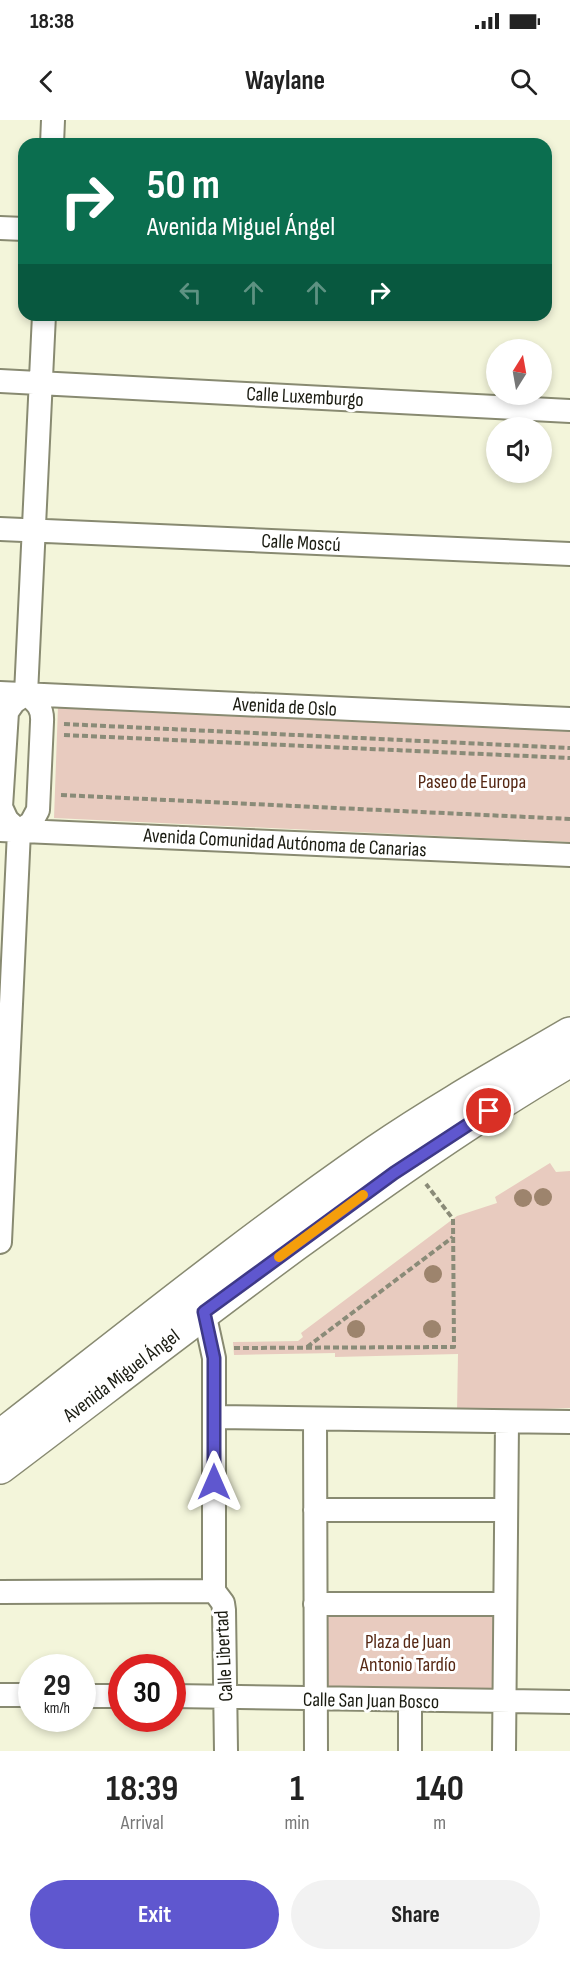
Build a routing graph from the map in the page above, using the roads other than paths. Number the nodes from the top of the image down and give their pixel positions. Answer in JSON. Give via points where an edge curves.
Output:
{"nodes":[{"id":1,"x":53,"y":120,"type":"edge"},
{"id":2,"x":52,"y":138,"type":"edge"},
{"id":3,"x":0,"y":228,"type":"edge"},
{"id":4,"x":18,"y":230,"type":"edge"},
{"id":5,"x":44,"y":321,"type":"edge"},
{"id":6,"x":0,"y":381,"type":"edge"},
{"id":7,"x":40,"y":382,"type":"junction"},
{"id":8,"x":570,"y":411,"type":"edge"},
{"id":9,"x":0,"y":529,"type":"edge"},
{"id":10,"x":33,"y":530,"type":"junction"},
{"id":11,"x":570,"y":554,"type":"edge"},
{"id":12,"x":0,"y":693,"type":"edge"},
{"id":13,"x":26,"y":694,"type":"junction"},
{"id":14,"x":570,"y":719,"type":"edge"},
{"id":15,"x":9,"y":830,"type":"edge"},
{"id":16,"x":570,"y":855,"type":"edge"},
{"id":17,"x":6,"y":987,"type":"edge"},
{"id":18,"x":570,"y":1034,"type":"edge"},
{"id":19,"x":570,"y":1060,"type":"edge"},
{"id":20,"x":3,"y":1140,"type":"edge"},
{"id":21,"x":0,"y":1242,"type":"edge"},
{"id":22,"x":204,"y":1312,"type":"junction"},
{"id":23,"x":215,"y":1417,"type":"junction"},
{"id":24,"x":315,"y":1419,"type":"junction"},
{"id":25,"x":507,"y":1422,"type":"junction"},
{"id":26,"x":570,"y":1422,"type":"edge"},
{"id":27,"x":0,"y":1437,"type":"edge"},
{"id":28,"x":0,"y":1467,"type":"edge"},
{"id":29,"x":315,"y":1510,"type":"junction"},
{"id":30,"x":506,"y":1510,"type":"junction"},
{"id":31,"x":214,"y":1591,"type":"junction"},
{"id":32,"x":0,"y":1592,"type":"edge"},
{"id":33,"x":315,"y":1604,"type":"junction"},
{"id":34,"x":505,"y":1604,"type":"junction"},
{"id":35,"x":0,"y":1695,"type":"edge"},
{"id":36,"x":18,"y":1695,"type":"edge"},
{"id":37,"x":186,"y":1696,"type":"edge"},
{"id":38,"x":226,"y":1697,"type":"junction"},
{"id":39,"x":316,"y":1699,"type":"junction"},
{"id":40,"x":410,"y":1700,"type":"junction"},
{"id":41,"x":504,"y":1701,"type":"junction"},
{"id":42,"x":570,"y":1702,"type":"edge"},
{"id":43,"x":226,"y":1751,"type":"edge"},
{"id":44,"x":316,"y":1751,"type":"edge"},
{"id":45,"x":410,"y":1751,"type":"edge"},
{"id":46,"x":504,"y":1751,"type":"edge"}],
"edges":[{"from":1,"to":2,"type":"street"},
{"from":3,"to":4,"type":"street"},
{"from":5,"to":7,"type":"street"},
{"from":6,"to":7,"type":"street","name":"Calle Luxemburgo"},
{"from":7,"to":8,"type":"street","name":"Calle Luxemburgo"},
{"from":7,"to":10,"type":"street"},
{"from":9,"to":10,"type":"street","name":"Calle Moscú"},
{"from":10,"to":11,"type":"street","name":"Calle Moscú"},
{"from":10,"to":13,"type":"street"},
{"from":12,"to":13,"type":"street","name":"Avenida de Oslo"},
{"from":13,"to":14,"type":"street","name":"Avenida de Oslo"},
{"from":13,"to":15,"type":"street","via":[[7,712],[1,807]]},
{"from":13,"to":15,"type":"street","via":[[43,713],[38,810],[31,823]]},
{"from":15,"to":16,"type":"street","name":"Avenida Comunidad Autónoma de Canarias"},
{"from":15,"to":17,"type":"street"},
{"from":17,"to":20,"type":"street"},
{"from":18,"to":27,"type":"street","name":"Avenida Miguel Ángel","via":[[375,1152]]},
{"from":19,"to":22,"type":"street","name":"Avenida Miguel Ángel","via":[[409,1162]]},
{"from":20,"to":21,"type":"street"},
{"from":22,"to":23,"type":"street","name":"Calle Libertad","via":[[212,1348]]},
{"from":22,"to":28,"type":"street","name":"Avenida Miguel Ángel"},
{"from":23,"to":24,"type":"street"},
{"from":23,"to":31,"type":"street","name":"Calle Libertad"},
{"from":24,"to":25,"type":"street"},
{"from":24,"to":29,"type":"street"},
{"from":25,"to":26,"type":"street"},
{"from":25,"to":30,"type":"street"},
{"from":29,"to":30,"type":"street"},
{"from":29,"to":33,"type":"street"},
{"from":30,"to":34,"type":"street"},
{"from":31,"to":32,"type":"street"},
{"from":31,"to":38,"type":"street","name":"Calle Libertad","via":[[224,1610]]},
{"from":33,"to":34,"type":"street"},
{"from":33,"to":39,"type":"street"},
{"from":34,"to":41,"type":"street"},
{"from":35,"to":36,"type":"street"},
{"from":37,"to":38,"type":"street","name":"Calle San Juan Bosco"},
{"from":38,"to":39,"type":"street","name":"Calle San Juan Bosco"},
{"from":38,"to":43,"type":"street","name":"Calle Libertad"},
{"from":39,"to":40,"type":"street","name":"Calle San Juan Bosco"},
{"from":39,"to":44,"type":"street"},
{"from":40,"to":41,"type":"street","name":"Calle San Juan Bosco"},
{"from":40,"to":45,"type":"street"},
{"from":41,"to":42,"type":"street","name":"Calle San Juan Bosco"},
{"from":41,"to":46,"type":"street"}]}
